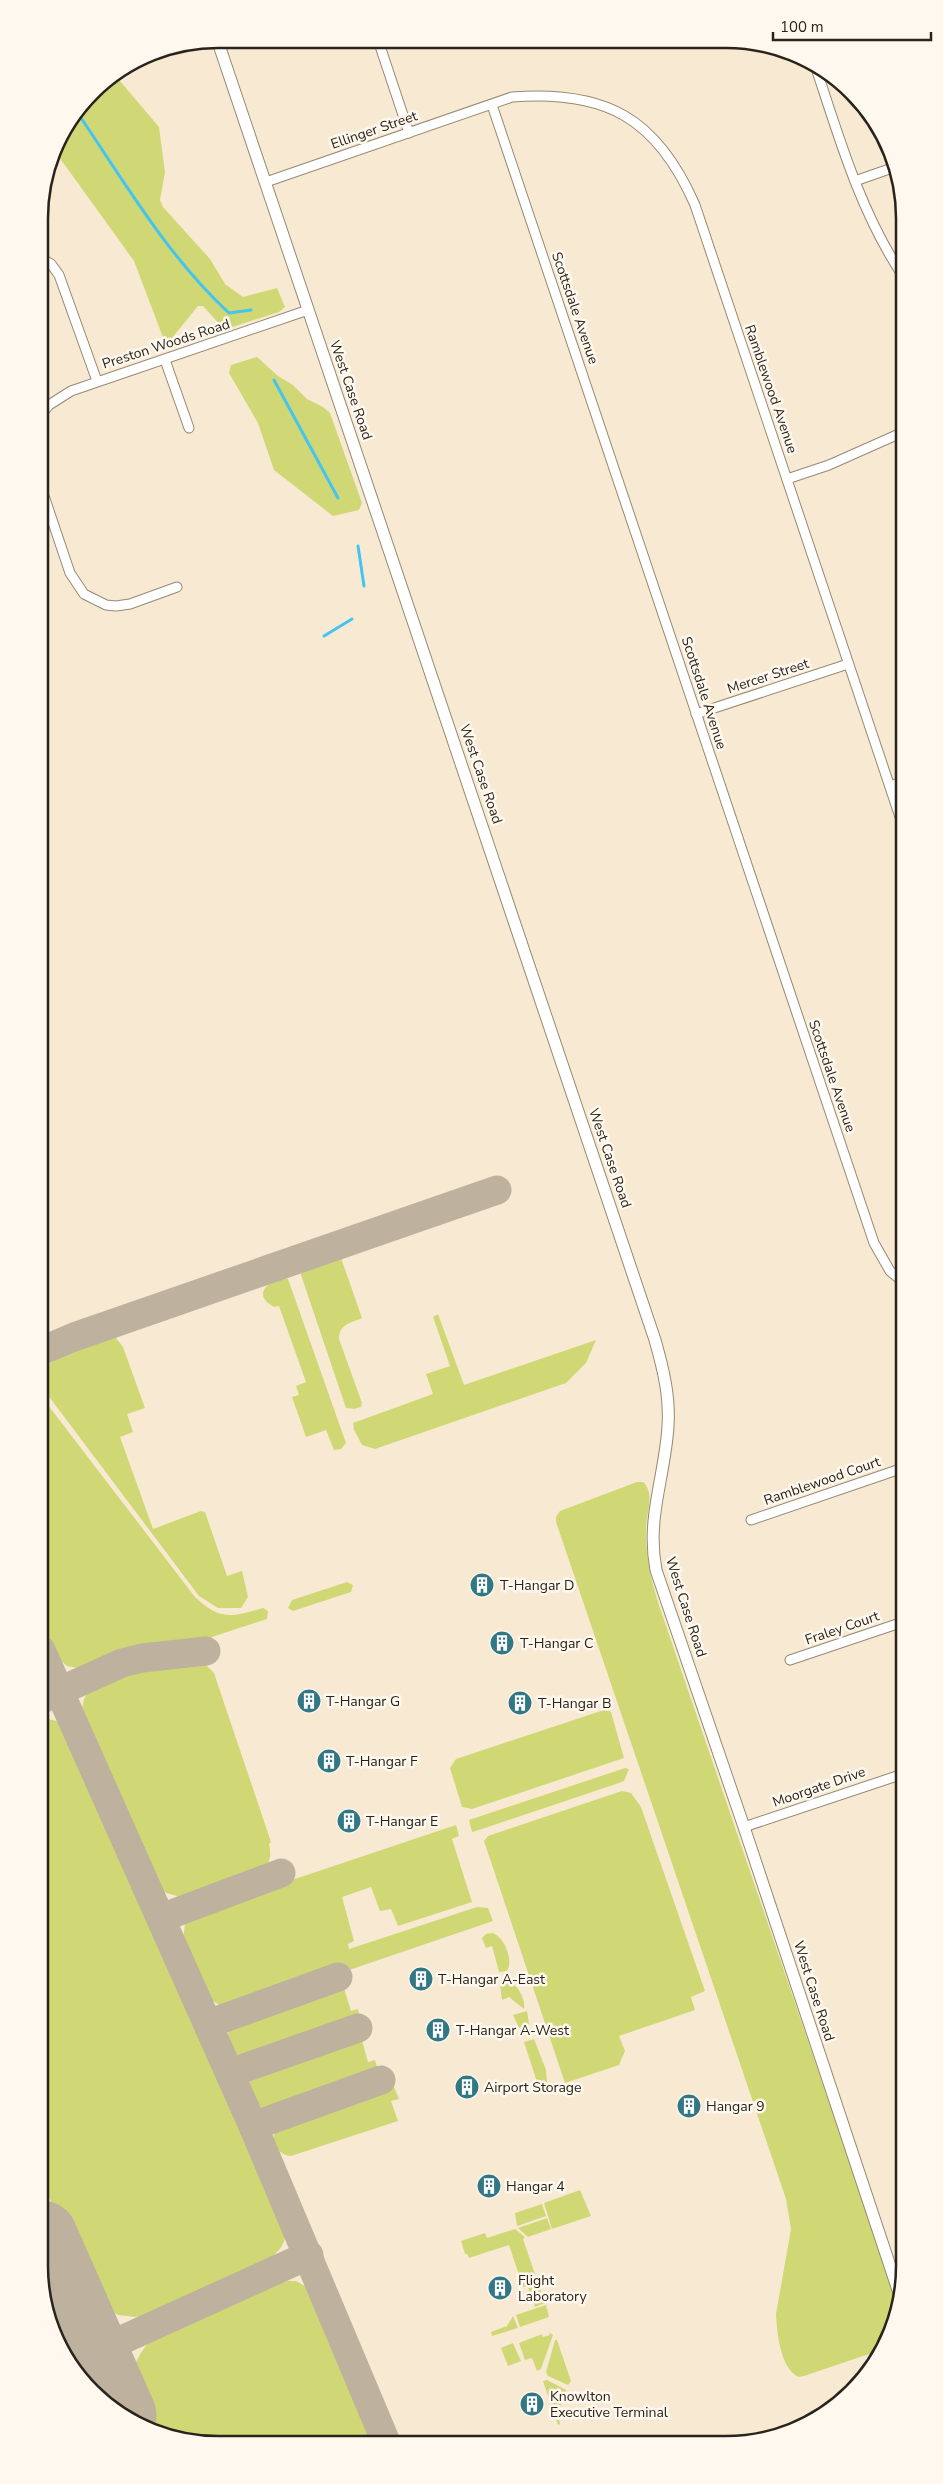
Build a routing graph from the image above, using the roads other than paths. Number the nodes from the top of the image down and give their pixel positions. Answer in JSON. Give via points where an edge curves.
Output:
{"nodes":[{"id":1,"x":220,"y":48,"type":"edge"},
{"id":2,"x":381,"y":48,"type":"edge"},
{"id":3,"x":819,"y":76,"type":"edge"},
{"id":4,"x":492,"y":105,"type":"junction"},
{"id":5,"x":409,"y":133,"type":"junction"},
{"id":6,"x":889,"y":169,"type":"edge"},
{"id":7,"x":855,"y":181,"type":"junction"},
{"id":8,"x":266,"y":182,"type":"junction"},
{"id":9,"x":48,"y":262,"type":"edge"},
{"id":10,"x":896,"y":265,"type":"edge"},
{"id":11,"x":308,"y":310,"type":"junction"},
{"id":12,"x":165,"y":360,"type":"junction"},
{"id":13,"x":97,"y":381,"type":"junction"},
{"id":14,"x":48,"y":408,"type":"edge"},
{"id":15,"x":189,"y":428,"type":"dead end"},
{"id":16,"x":896,"y":435,"type":"edge"},
{"id":17,"x":787,"y":478,"type":"junction"},
{"id":18,"x":48,"y":508,"type":"edge"},
{"id":19,"x":177,"y":587,"type":"dead end"},
{"id":20,"x":848,"y":664,"type":"junction"},
{"id":21,"x":696,"y":714,"type":"junction"},
{"id":22,"x":896,"y":784,"type":"edge"},
{"id":23,"x":890,"y":786,"type":"junction"},
{"id":24,"x":896,"y":803,"type":"edge"},
{"id":25,"x":895,"y":1276,"type":"edge"},
{"id":26,"x":895,"y":1471,"type":"edge"},
{"id":27,"x":751,"y":1520,"type":"dead end"},
{"id":28,"x":895,"y":1625,"type":"edge"},
{"id":29,"x":790,"y":1660,"type":"dead end"},
{"id":30,"x":895,"y":1777,"type":"edge"},
{"id":31,"x":744,"y":1827,"type":"junction"},
{"id":32,"x":895,"y":2280,"type":"edge"}],
"edges":[{"from":1,"to":8,"type":"main road","name":"West Case Road"},
{"from":2,"to":5,"type":"street"},
{"from":3,"to":7,"type":"street"},
{"from":4,"to":5,"type":"street","name":"Ellinger Street"},
{"from":4,"to":17,"type":"street","name":"Ramblewood Avenue","via":[[512,98],[546,95],[600,104],[626,116],[668,155],[695,205]]},
{"from":4,"to":21,"type":"street","name":"Scottsdale Avenue"},
{"from":5,"to":8,"type":"street","name":"Ellinger Street"},
{"from":6,"to":7,"type":"street"},
{"from":7,"to":10,"type":"street","via":[[879,236]]},
{"from":8,"to":11,"type":"main road","name":"West Case Road"},
{"from":9,"to":13,"type":"street","via":[[59,275]]},
{"from":11,"to":12,"type":"street","name":"Preston Woods Road"},
{"from":11,"to":31,"type":"main road","name":"West Case Road","via":[[655,1340],[669,1414],[653,1518],[654,1557]]},
{"from":12,"to":13,"type":"street","name":"Preston Woods Road"},
{"from":12,"to":15,"type":"street"},
{"from":13,"to":14,"type":"street","name":"Preston Woods Road","via":[[57,398]]},
{"from":16,"to":17,"type":"street","via":[[829,465]]},
{"from":17,"to":20,"type":"street","name":"Ramblewood Avenue"},
{"from":18,"to":19,"type":"street","via":[[70,573],[84,594],[106,605],[116,606]]},
{"from":20,"to":21,"type":"street","name":"Mercer Street"},
{"from":20,"to":23,"type":"street","name":"Ramblewood Avenue"},
{"from":21,"to":25,"type":"street","name":"Scottsdale Avenue","via":[[874,1243]]},
{"from":22,"to":23,"type":"street"},
{"from":23,"to":24,"type":"street","name":"Ramblewood Avenue"},
{"from":26,"to":27,"type":"street","name":"Ramblewood Court"},
{"from":28,"to":29,"type":"street","name":"Fraley Court"},
{"from":30,"to":31,"type":"street","name":"Moorgate Drive"},
{"from":31,"to":32,"type":"main road","name":"West Case Road"}]}
